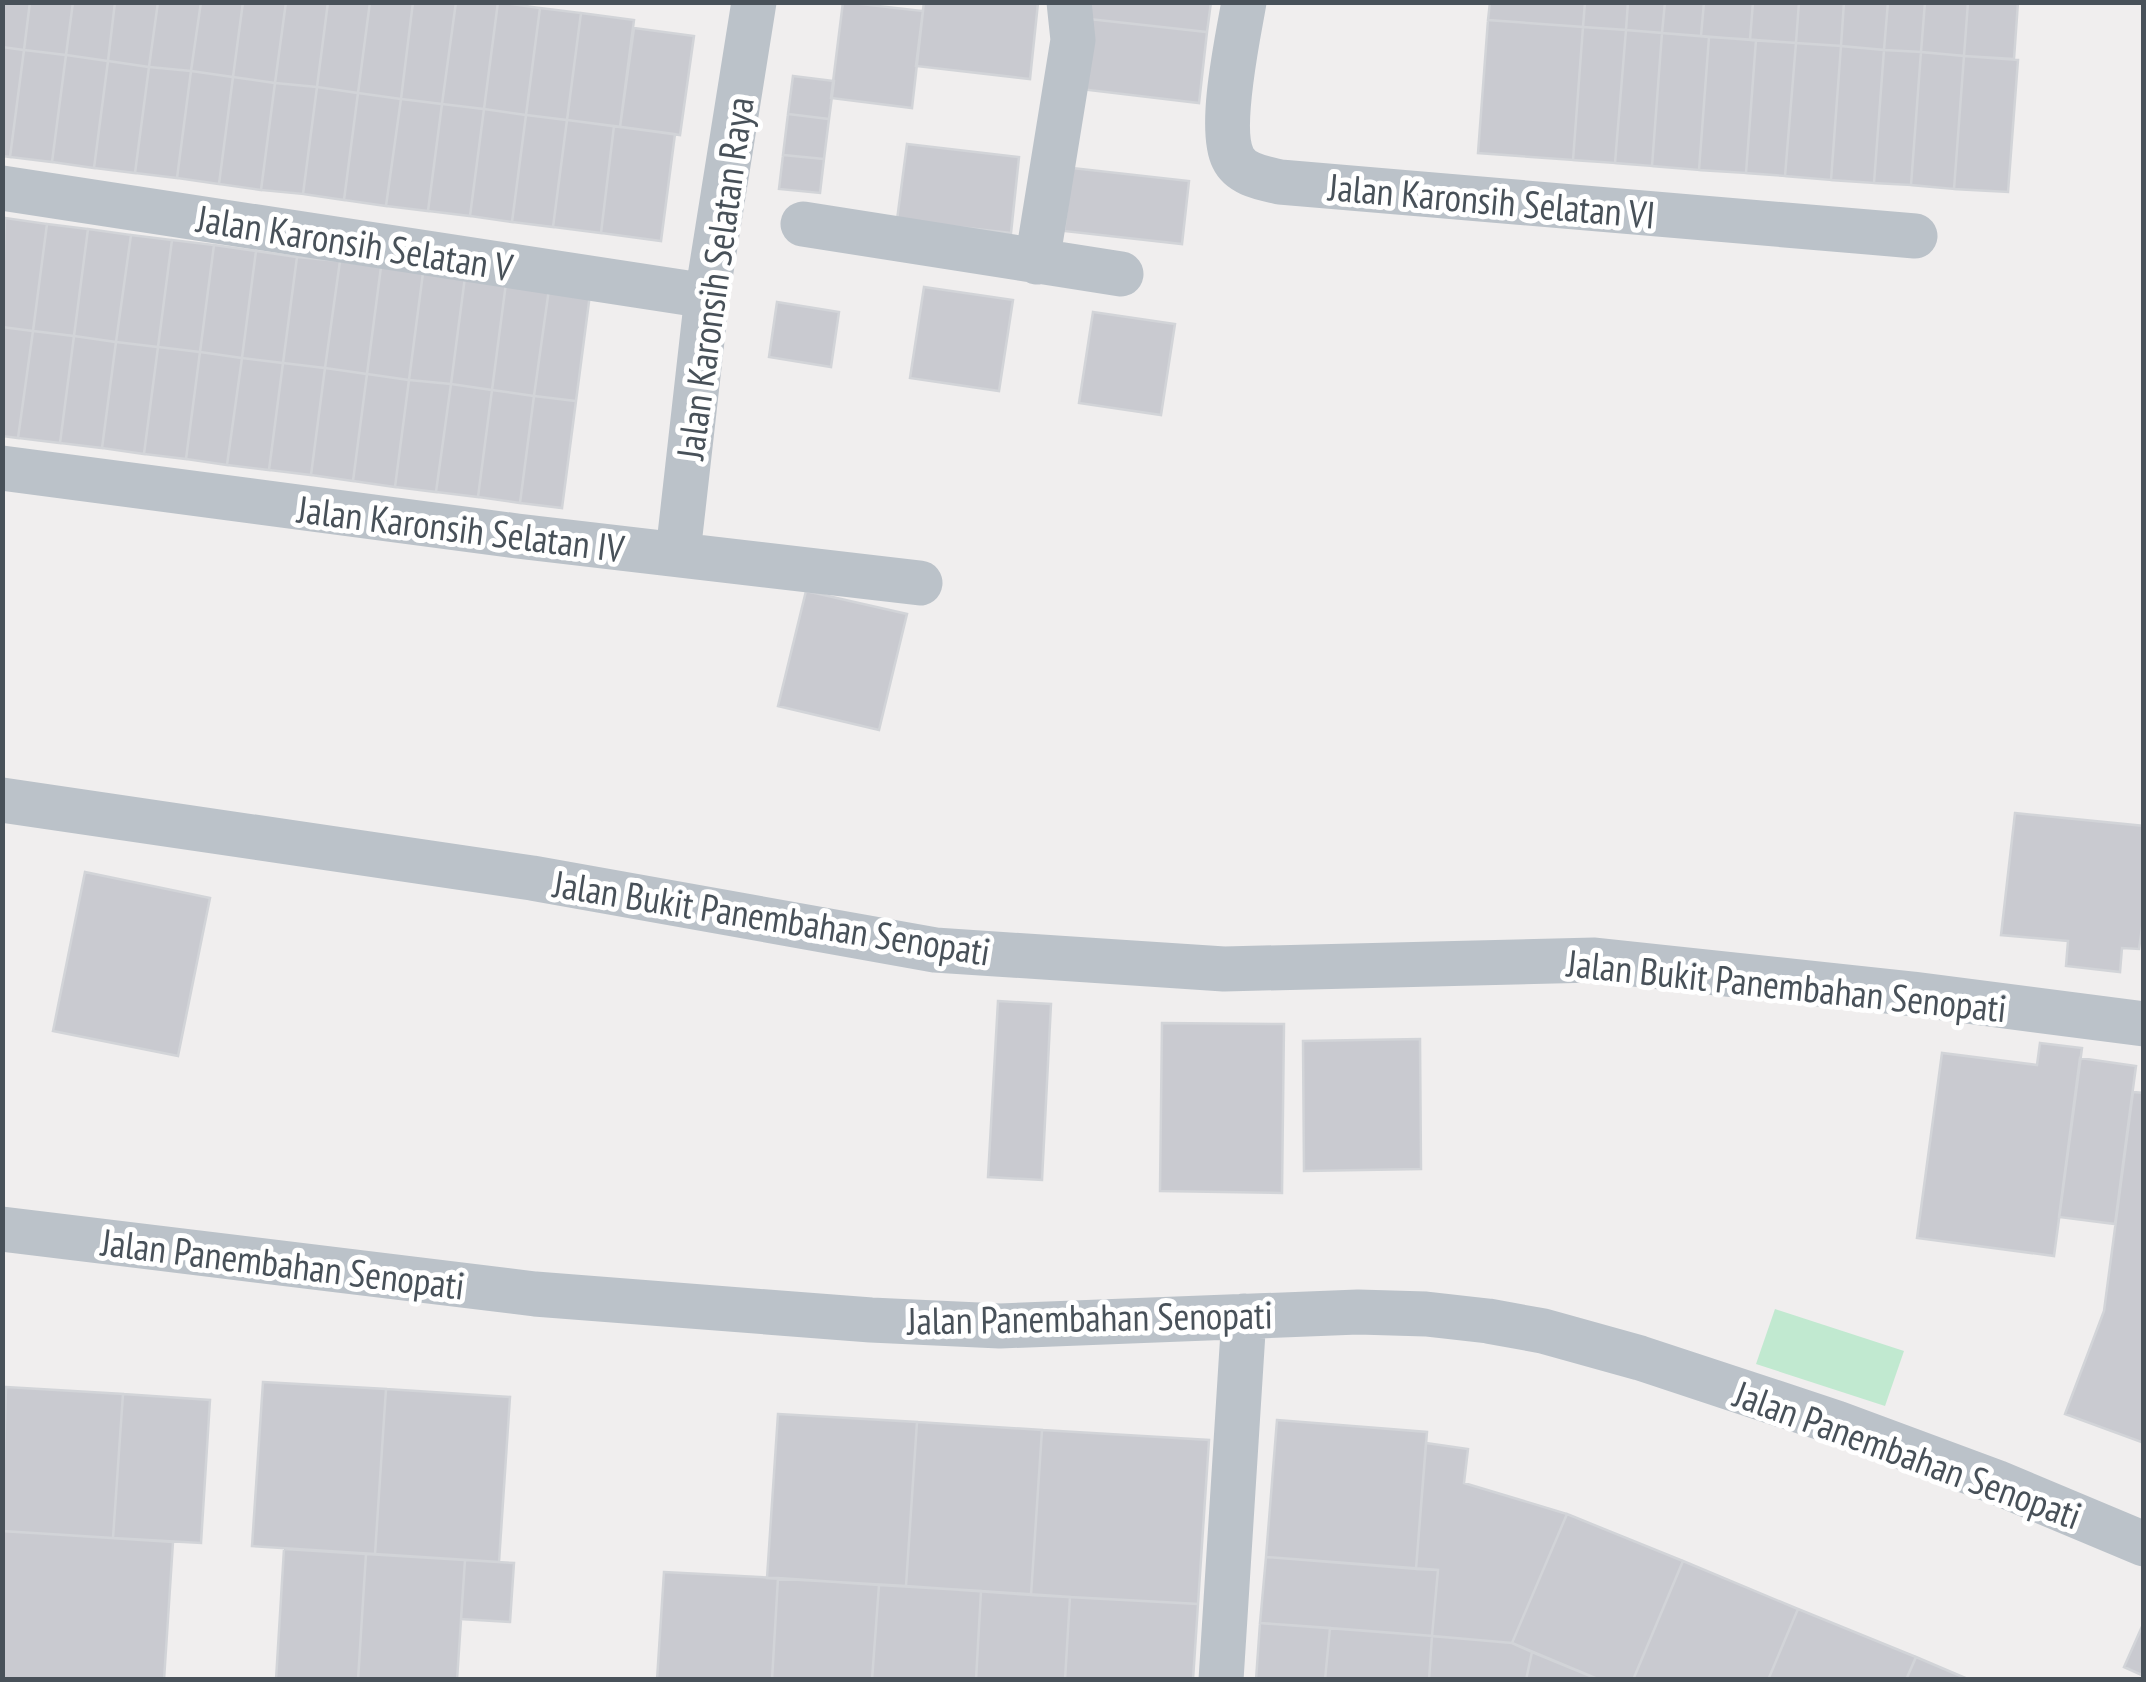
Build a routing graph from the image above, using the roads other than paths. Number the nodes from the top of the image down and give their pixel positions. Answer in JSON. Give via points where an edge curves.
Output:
{"nodes":[{"id":1,"x":1069,"y":2,"type":"edge"},
{"id":2,"x":1244,"y":2,"type":"edge"},
{"id":3,"x":750,"y":3,"type":"edge"},
{"id":4,"x":2,"y":188,"type":"edge"},
{"id":5,"x":802,"y":224,"type":"dead end"},
{"id":6,"x":1915,"y":236,"type":"dead end"},
{"id":7,"x":1037,"y":262,"type":"junction"},
{"id":8,"x":1121,"y":274,"type":"dead end"},
{"id":9,"x":707,"y":296,"type":"junction"},
{"id":10,"x":2,"y":468,"type":"edge"},
{"id":11,"x":678,"y":553,"type":"junction"},
{"id":12,"x":920,"y":583,"type":"dead end"},
{"id":13,"x":2,"y":800,"type":"edge"},
{"id":14,"x":2144,"y":1024,"type":"edge"},
{"id":15,"x":2,"y":1230,"type":"edge"},
{"id":16,"x":1244,"y":1316,"type":"junction"},
{"id":17,"x":2144,"y":1544,"type":"edge"},
{"id":18,"x":1221,"y":1680,"type":"edge"}],
"edges":[{"from":1,"to":7,"type":"street","via":[[1073,40]]},
{"from":2,"to":6,"type":"street","name":"Jalan Karonsih Selatan VI","via":[[1229,138],[1233,160],[1248,174],[1280,182]]},
{"from":3,"to":9,"type":"street","name":"Jalan Karonsih Selatan Raya"},
{"from":4,"to":9,"type":"street","name":"Jalan Karonsih Selatan V"},
{"from":5,"to":7,"type":"street"},
{"from":7,"to":8,"type":"street"},
{"from":9,"to":11,"type":"street","name":"Jalan Karonsih Selatan Raya"},
{"from":10,"to":11,"type":"street","name":"Jalan Karonsih Selatan IV"},
{"from":11,"to":12,"type":"street","name":"Jalan Karonsih Selatan IV"},
{"from":13,"to":14,"type":"street","name":"Jalan Bukit Panembahan Senopati","via":[[532,878],[934,950],[1224,970],[1595,960]]},
{"from":15,"to":16,"type":"street","name":"Jalan Panembahan Senopati","via":[[535,1294],[872,1320],[1000,1326]]},
{"from":16,"to":17,"type":"street","name":"Jalan Panembahan Senopati","via":[[1426,1314],[1543,1332],[1837,1423]]},
{"from":16,"to":18,"type":"street"}]}
